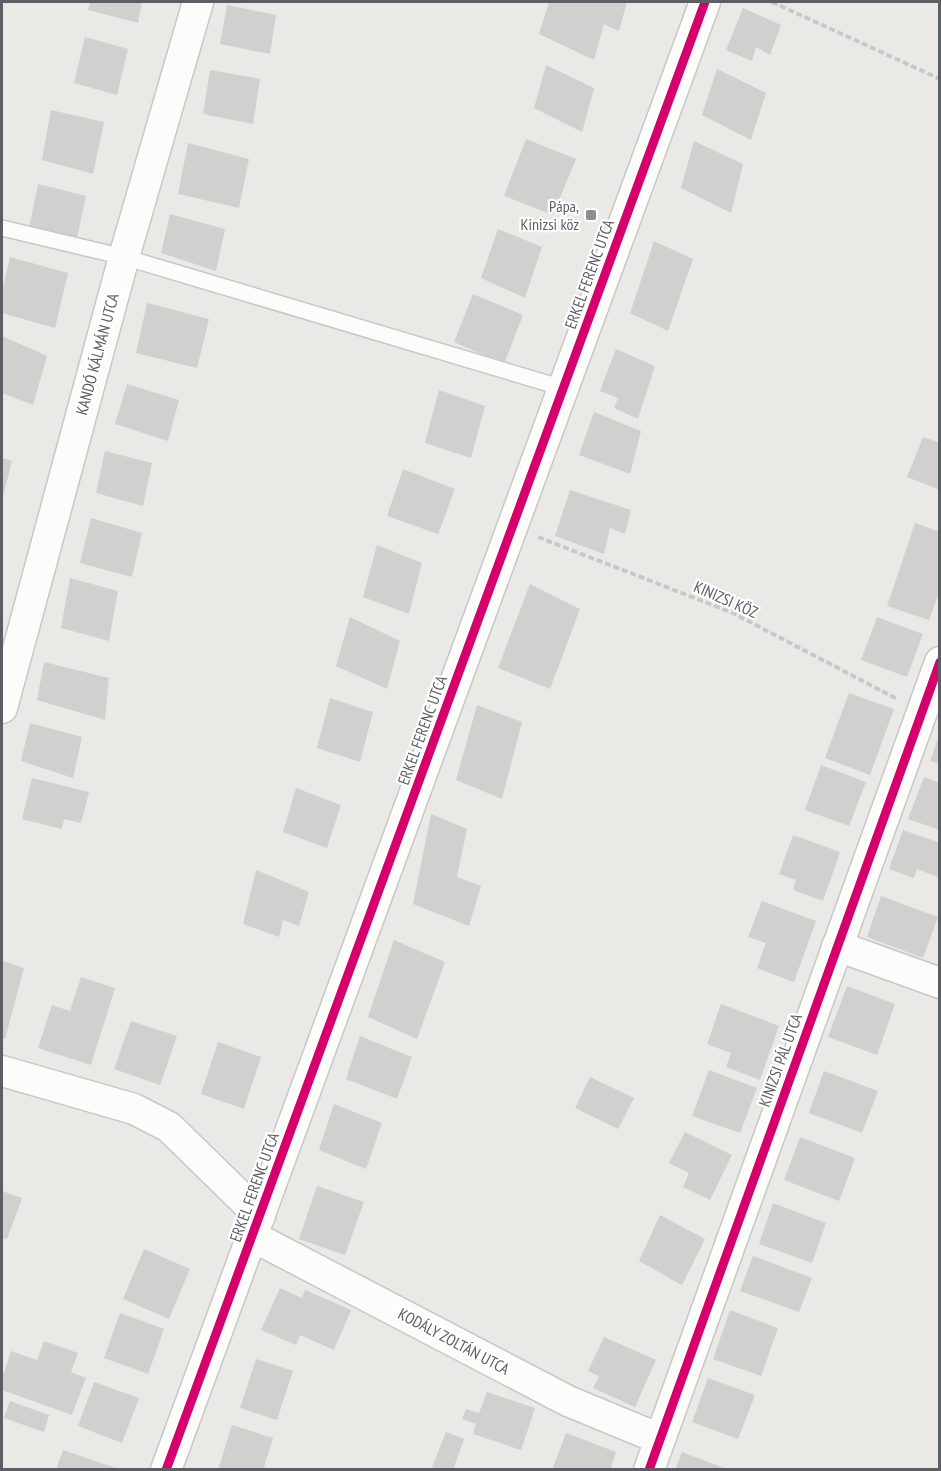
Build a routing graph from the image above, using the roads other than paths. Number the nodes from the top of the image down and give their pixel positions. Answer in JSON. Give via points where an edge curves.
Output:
{"nodes":[{"id":1,"x":198,"y":2,"type":"edge"},
{"id":2,"x":705,"y":2,"type":"edge"},
{"id":3,"x":2,"y":228,"type":"edge"},
{"id":4,"x":124,"y":257,"type":"junction"},
{"id":5,"x":563,"y":388,"type":"junction"},
{"id":6,"x":939,"y":662,"type":"edge"},
{"id":7,"x":2,"y":708,"type":"edge"},
{"id":8,"x":837,"y":946,"type":"junction"},
{"id":9,"x":939,"y":982,"type":"edge"},
{"id":10,"x":2,"y":1071,"type":"edge"},
{"id":11,"x":256,"y":1226,"type":"junction"},
{"id":12,"x":660,"y":1439,"type":"junction"},
{"id":13,"x":166,"y":1470,"type":"edge"},
{"id":14,"x":649,"y":1470,"type":"edge"}],
"edges":[{"from":1,"to":4,"type":"street","name":"KANDÓ KÁLMÁN UTCA"},
{"from":2,"to":5,"type":"street","name":"ERKEL FERENC UTCA"},
{"from":3,"to":4,"type":"lane"},
{"from":4,"to":5,"type":"lane"},
{"from":4,"to":7,"type":"street","name":"KANDÓ KÁLMÁN UTCA"},
{"from":5,"to":11,"type":"street","name":"ERKEL FERENC UTCA"},
{"from":6,"to":8,"type":"street","name":"KINIZSI PÁL UTCA"},
{"from":8,"to":9,"type":"street"},
{"from":8,"to":12,"type":"street","name":"KINIZSI PÁL UTCA"},
{"from":10,"to":11,"type":"street","name":"KODÁLY ZOLTÁN UTCA","via":[[134,1109],[168,1127]]},
{"from":11,"to":12,"type":"street","name":"KODÁLY ZOLTÁN UTCA","via":[[568,1401]]},
{"from":11,"to":13,"type":"street","name":"ERKEL FERENC UTCA"},
{"from":12,"to":14,"type":"street","name":"KINIZSI PÁL UTCA"}]}
